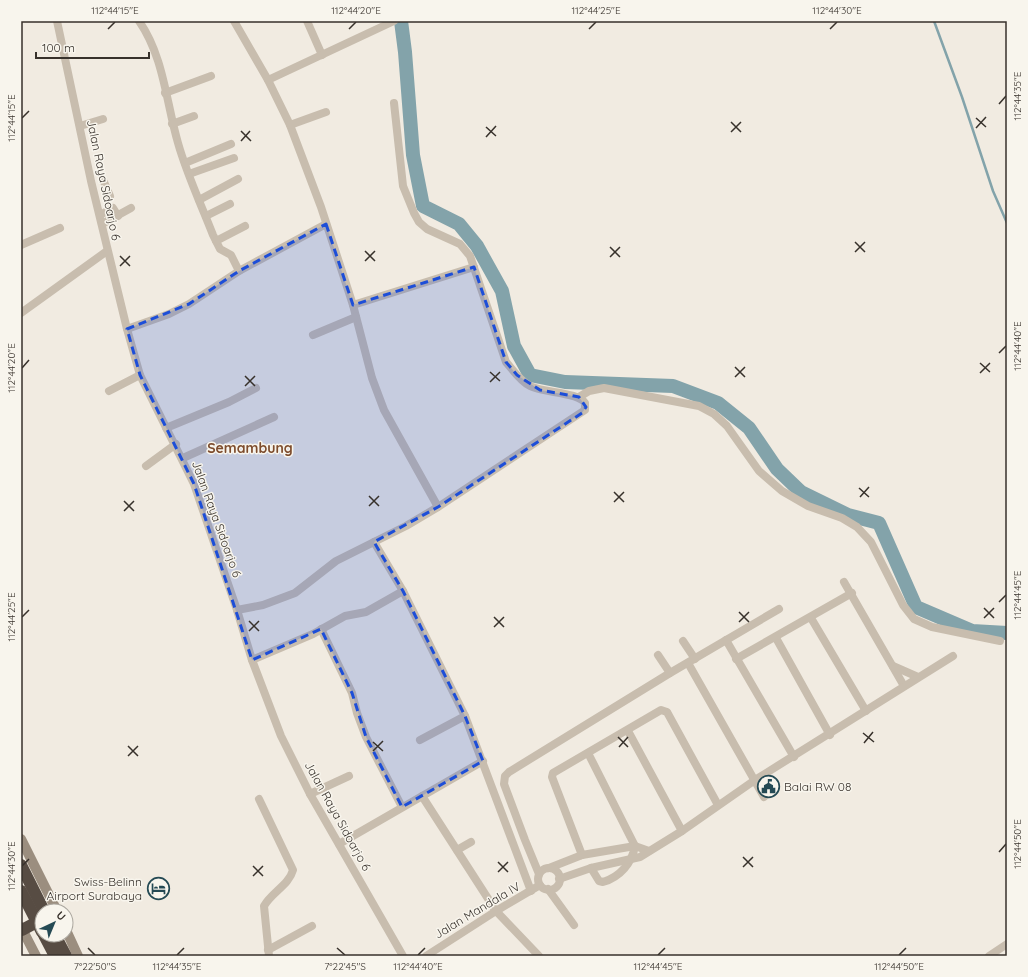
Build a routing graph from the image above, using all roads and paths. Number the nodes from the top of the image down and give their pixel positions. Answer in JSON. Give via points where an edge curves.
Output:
{"nodes":[{"id":1,"x":57,"y":21,"type":"edge"},
{"id":2,"x":139,"y":21,"type":"edge"},
{"id":3,"x":234,"y":21,"type":"edge"},
{"id":4,"x":307,"y":21,"type":"edge"},
{"id":5,"x":394,"y":21,"type":"edge"},
{"id":6,"x":322,"y":55,"type":"junction"},
{"id":7,"x":211,"y":76,"type":"dead end"},
{"id":8,"x":268,"y":80,"type":"junction"},
{"id":9,"x":165,"y":93,"type":"junction"},
{"id":10,"x":394,"y":103,"type":"dead end"},
{"id":11,"x":326,"y":112,"type":"dead end"},
{"id":12,"x":194,"y":116,"type":"dead end"},
{"id":13,"x":103,"y":119,"type":"dead end"},
{"id":14,"x":172,"y":124,"type":"junction"},
{"id":15,"x":290,"y":125,"type":"junction"},
{"id":16,"x":80,"y":126,"type":"junction"},
{"id":17,"x":231,"y":144,"type":"dead end"},
{"id":18,"x":234,"y":158,"type":"dead end"},
{"id":19,"x":185,"y":163,"type":"junction"},
{"id":20,"x":189,"y":174,"type":"junction"},
{"id":21,"x":238,"y":179,"type":"dead end"},
{"id":22,"x":92,"y":187,"type":"junction"},
{"id":23,"x":107,"y":189,"type":"dead end"},
{"id":24,"x":199,"y":200,"type":"junction"},
{"id":25,"x":230,"y":204,"type":"dead end"},
{"id":26,"x":131,"y":208,"type":"dead end"},
{"id":27,"x":100,"y":215,"type":"junction"},
{"id":28,"x":118,"y":216,"type":"junction"},
{"id":29,"x":206,"y":216,"type":"junction"},
{"id":30,"x":102,"y":224,"type":"junction"},
{"id":31,"x":326,"y":224,"type":"junction"},
{"id":32,"x":245,"y":226,"type":"dead end"},
{"id":33,"x":60,"y":228,"type":"dead end"},
{"id":34,"x":216,"y":241,"type":"junction"},
{"id":35,"x":21,"y":245,"type":"edge"},
{"id":36,"x":108,"y":251,"type":"junction"},
{"id":37,"x":474,"y":267,"type":"junction"},
{"id":38,"x":239,"y":271,"type":"junction"},
{"id":39,"x":353,"y":305,"type":"junction"},
{"id":40,"x":21,"y":314,"type":"edge"},
{"id":41,"x":356,"y":317,"type":"junction"},
{"id":42,"x":126,"y":329,"type":"junction"},
{"id":43,"x":313,"y":335,"type":"dead end"},
{"id":44,"x":140,"y":375,"type":"junction"},
{"id":45,"x":256,"y":388,"type":"dead end"},
{"id":46,"x":109,"y":391,"type":"dead end"},
{"id":47,"x":583,"y":403,"type":"junction"},
{"id":48,"x":274,"y":417,"type":"dead end"},
{"id":49,"x":166,"y":428,"type":"junction"},
{"id":50,"x":176,"y":444,"type":"junction"},
{"id":51,"x":183,"y":458,"type":"junction"},
{"id":52,"x":146,"y":466,"type":"dead end"},
{"id":53,"x":435,"y":503,"type":"junction"},
{"id":54,"x":374,"y":542,"type":"junction"},
{"id":55,"x":844,"y":582,"type":"dead end"},
{"id":56,"x":402,"y":591,"type":"junction"},
{"id":57,"x":852,"y":593,"type":"junction"},
{"id":58,"x":780,"y":609,"type":"dead end"},
{"id":59,"x":237,"y":610,"type":"junction"},
{"id":60,"x":811,"y":618,"type":"junction"},
{"id":61,"x":321,"y":629,"type":"junction"},
{"id":62,"x":776,"y":638,"type":"junction"},
{"id":63,"x":726,"y":640,"type":"junction"},
{"id":64,"x":683,"y":641,"type":"dead end"},
{"id":65,"x":1000,"y":641,"type":"dead end"},
{"id":66,"x":658,"y":655,"type":"dead end"},
{"id":67,"x":953,"y":656,"type":"dead end"},
{"id":68,"x":736,"y":659,"type":"junction"},
{"id":69,"x":252,"y":660,"type":"junction"},
{"id":70,"x":691,"y":661,"type":"junction"},
{"id":71,"x":893,"y":666,"type":"junction"},
{"id":72,"x":670,"y":673,"type":"junction"},
{"id":73,"x":918,"y":678,"type":"junction"},
{"id":74,"x":904,"y":686,"type":"junction"},
{"id":75,"x":866,"y":711,"type":"junction"},
{"id":76,"x":465,"y":716,"type":"junction"},
{"id":77,"x":628,"y":731,"type":"junction"},
{"id":78,"x":830,"y":735,"type":"junction"},
{"id":79,"x":420,"y":740,"type":"dead end"},
{"id":80,"x":588,"y":753,"type":"junction"},
{"id":81,"x":794,"y":757,"type":"junction"},
{"id":82,"x":483,"y":761,"type":"junction"},
{"id":83,"x":349,"y":776,"type":"dead end"},
{"id":84,"x":755,"y":780,"type":"junction"},
{"id":85,"x":310,"y":794,"type":"junction"},
{"id":86,"x":422,"y":796,"type":"junction"},
{"id":87,"x":764,"y":797,"type":"dead end"},
{"id":88,"x":259,"y":799,"type":"dead end"},
{"id":89,"x":718,"y":805,"type":"junction"},
{"id":90,"x":402,"y":807,"type":"junction"},
{"id":91,"x":682,"y":830,"type":"junction"},
{"id":92,"x":21,"y":839,"type":"edge"},
{"id":93,"x":471,"y":842,"type":"dead end"},
{"id":94,"x":339,"y":844,"type":"junction"},
{"id":95,"x":635,"y":846,"type":"junction"},
{"id":96,"x":457,"y":850,"type":"junction"},
{"id":97,"x":649,"y":851,"type":"junction"},
{"id":98,"x":582,"y":855,"type":"junction"},
{"id":99,"x":633,"y":857,"type":"junction"},
{"id":100,"x":21,"y":865,"type":"edge"},
{"id":101,"x":549,"y":868,"type":"junction"},
{"id":102,"x":591,"y":868,"type":"junction"},
{"id":103,"x":539,"y":874,"type":"junction"},
{"id":104,"x":559,"y":879,"type":"junction"},
{"id":105,"x":540,"y":885,"type":"junction"},
{"id":106,"x":548,"y":889,"type":"junction"},
{"id":107,"x":21,"y":891,"type":"edge"},
{"id":108,"x":531,"y":892,"type":"junction"},
{"id":109,"x":40,"y":903,"type":"edge"},
{"id":110,"x":52,"y":903,"type":"edge"},
{"id":111,"x":496,"y":910,"type":"junction"},
{"id":112,"x":34,"y":917,"type":"edge"},
{"id":113,"x":574,"y":925,"type":"dead end"},
{"id":114,"x":312,"y":926,"type":"dead end"},
{"id":115,"x":34,"y":927,"type":"edge"},
{"id":116,"x":22,"y":928,"type":"edge"},
{"id":117,"x":48,"y":943,"type":"edge"},
{"id":118,"x":59,"y":943,"type":"edge"},
{"id":119,"x":72,"y":943,"type":"edge"},
{"id":120,"x":1007,"y":944,"type":"edge"},
{"id":121,"x":268,"y":953,"type":"edge"},
{"id":122,"x":36,"y":956,"type":"edge"},
{"id":123,"x":55,"y":956,"type":"edge"},
{"id":124,"x":66,"y":956,"type":"edge"},
{"id":125,"x":78,"y":956,"type":"edge"},
{"id":126,"x":403,"y":956,"type":"edge"},
{"id":127,"x":426,"y":956,"type":"edge"},
{"id":128,"x":539,"y":956,"type":"edge"},
{"id":129,"x":990,"y":956,"type":"edge"}],
"edges":[{"from":1,"to":16,"type":"street","name":"Jalan Raya Sidoarjo 6"},
{"from":2,"to":9,"type":"street","via":[[159,60]]},
{"from":3,"to":8,"type":"street"},
{"from":4,"to":6,"type":"street"},
{"from":5,"to":6,"type":"street"},
{"from":6,"to":8,"type":"street"},
{"from":7,"to":9,"type":"street"},
{"from":8,"to":15,"type":"street"},
{"from":9,"to":14,"type":"street"},
{"from":10,"to":37,"type":"street","via":[[403,186],[414,213],[427,229],[460,244],[470,256]]},
{"from":11,"to":15,"type":"street"},
{"from":12,"to":14,"type":"street"},
{"from":13,"to":16,"type":"street"},
{"from":14,"to":19,"type":"street"},
{"from":15,"to":31,"type":"street"},
{"from":16,"to":22,"type":"street","name":"Jalan Raya Sidoarjo 6"},
{"from":17,"to":19,"type":"street"},
{"from":18,"to":20,"type":"street"},
{"from":19,"to":20,"type":"street"},
{"from":20,"to":24,"type":"street"},
{"from":21,"to":24,"type":"street"},
{"from":22,"to":23,"type":"street"},
{"from":22,"to":27,"type":"street","name":"Jalan Raya Sidoarjo 6"},
{"from":24,"to":29,"type":"street"},
{"from":25,"to":29,"type":"street"},
{"from":26,"to":28,"type":"street"},
{"from":27,"to":28,"type":"street","via":[[113,208]]},
{"from":27,"to":30,"type":"street","name":"Jalan Raya Sidoarjo 6"},
{"from":28,"to":30,"type":"street"},
{"from":29,"to":34,"type":"street"},
{"from":30,"to":36,"type":"street","name":"Jalan Raya Sidoarjo 6"},
{"from":31,"to":38,"type":"street"},
{"from":31,"to":39,"type":"street"},
{"from":32,"to":34,"type":"street"},
{"from":33,"to":35,"type":"street"},
{"from":34,"to":38,"type":"street","via":[[220,249],[231,254]]},
{"from":36,"to":40,"type":"street"},
{"from":36,"to":42,"type":"street","name":"Jalan Raya Sidoarjo 6"},
{"from":37,"to":39,"type":"street"},
{"from":37,"to":47,"type":"street","via":[[506,362],[529,386]]},
{"from":38,"to":42,"type":"street","via":[[189,304]]},
{"from":39,"to":41,"type":"street"},
{"from":41,"to":43,"type":"street"},
{"from":41,"to":53,"type":"street","via":[[372,378],[384,410]]},
{"from":42,"to":44,"type":"street","name":"Jalan Raya Sidoarjo 6"},
{"from":44,"to":46,"type":"street"},
{"from":44,"to":49,"type":"street","name":"Jalan Raya Sidoarjo 6"},
{"from":45,"to":49,"type":"street"},
{"from":47,"to":53,"type":"street","via":[[582,413]]},
{"from":47,"to":65,"type":"street","via":[[589,391],[604,388],[699,406],[714,414],[727,426],[759,471],[782,491],[808,506],[842,518],[857,527],[871,542],[903,605],[914,618],[932,627]]},
{"from":48,"to":51,"type":"street"},
{"from":49,"to":50,"type":"street","name":"Jalan Raya Sidoarjo 6"},
{"from":50,"to":51,"type":"street","name":"Jalan Raya Sidoarjo 6"},
{"from":50,"to":52,"type":"street"},
{"from":51,"to":59,"type":"street","name":"Jalan Raya Sidoarjo 6"},
{"from":53,"to":54,"type":"street"},
{"from":54,"to":56,"type":"street"},
{"from":54,"to":59,"type":"street","via":[[336,561],[295,593],[263,606]]},
{"from":55,"to":57,"type":"street"},
{"from":56,"to":61,"type":"street","via":[[366,612],[345,616]]},
{"from":56,"to":76,"type":"street"},
{"from":57,"to":60,"type":"street"},
{"from":57,"to":71,"type":"street"},
{"from":58,"to":63,"type":"street"},
{"from":59,"to":69,"type":"street","name":"Jalan Raya Sidoarjo 6"},
{"from":60,"to":62,"type":"street"},
{"from":60,"to":75,"type":"street"},
{"from":61,"to":69,"type":"street"},
{"from":61,"to":90,"type":"street","via":[[352,693],[366,737]]},
{"from":62,"to":68,"type":"street"},
{"from":62,"to":78,"type":"street"},
{"from":63,"to":68,"type":"street"},
{"from":63,"to":70,"type":"street"},
{"from":64,"to":70,"type":"street"},
{"from":66,"to":72,"type":"street"},
{"from":67,"to":73,"type":"street"},
{"from":68,"to":81,"type":"street"},
{"from":69,"to":85,"type":"street","name":"Jalan Raya Sidoarjo 6","via":[[281,736]]},
{"from":70,"to":72,"type":"street"},
{"from":70,"to":84,"type":"street"},
{"from":71,"to":73,"type":"street"},
{"from":71,"to":74,"type":"street"},
{"from":72,"to":103,"type":"street","via":[[505,776],[504,784]]},
{"from":73,"to":74,"type":"street"},
{"from":74,"to":75,"type":"street"},
{"from":75,"to":78,"type":"street"},
{"from":76,"to":79,"type":"street"},
{"from":76,"to":82,"type":"street"},
{"from":77,"to":80,"type":"street"},
{"from":77,"to":89,"type":"street","via":[[660,710],[665,711]]},
{"from":77,"to":91,"type":"street"},
{"from":78,"to":81,"type":"street"},
{"from":80,"to":95,"type":"street"},
{"from":80,"to":98,"type":"street","via":[[556,770],[552,777]]},
{"from":81,"to":84,"type":"street"},
{"from":82,"to":86,"type":"street"},
{"from":82,"to":108,"type":"street"},
{"from":83,"to":85,"type":"street"},
{"from":84,"to":87,"type":"street"},
{"from":84,"to":89,"type":"street"},
{"from":85,"to":94,"type":"street","name":"Jalan Raya Sidoarjo 6"},
{"from":86,"to":90,"type":"street"},
{"from":86,"to":96,"type":"street"},
{"from":88,"to":121,"type":"street","via":[[294,870],[264,906]]},
{"from":89,"to":91,"type":"street"},
{"from":90,"to":94,"type":"street"},
{"from":91,"to":97,"type":"street"},
{"from":92,"to":110,"type":"street"},
{"from":93,"to":96,"type":"street"},
{"from":94,"to":126,"type":"street","name":"Jalan Raya Sidoarjo 6"},
{"from":95,"to":97,"type":"street"},
{"from":95,"to":98,"type":"street"},
{"from":95,"to":99,"type":"street"},
{"from":96,"to":111,"type":"street"},
{"from":97,"to":99,"type":"street"},
{"from":98,"to":101,"type":"street"},
{"from":99,"to":102,"type":"street"},
{"from":99,"to":102,"type":"street","via":[[624,869],[603,882]]},
{"from":100,"to":109,"type":"highway"},
{"from":101,"to":103,"type":"street"},
{"from":101,"to":104,"type":"street","via":[[556,871]]},
{"from":102,"to":104,"type":"street"},
{"from":103,"to":105,"type":"street"},
{"from":104,"to":106,"type":"street","via":[[556,887]]},
{"from":105,"to":106,"type":"street"},
{"from":105,"to":108,"type":"street","name":"Jalan Mandala IV"},
{"from":106,"to":113,"type":"street"},
{"from":107,"to":112,"type":"highway"},
{"from":108,"to":111,"type":"street","name":"Jalan Mandala IV"},
{"from":111,"to":127,"type":"street","name":"Jalan Mandala IV"},
{"from":111,"to":128,"type":"street"},
{"from":114,"to":121,"type":"street"},
{"from":115,"to":116,"type":"highway"},
{"from":116,"to":122,"type":"street"},
{"from":117,"to":123,"type":"highway"},
{"from":118,"to":124,"type":"highway"},
{"from":119,"to":125,"type":"street"},
{"from":120,"to":129,"type":"street"}]}
